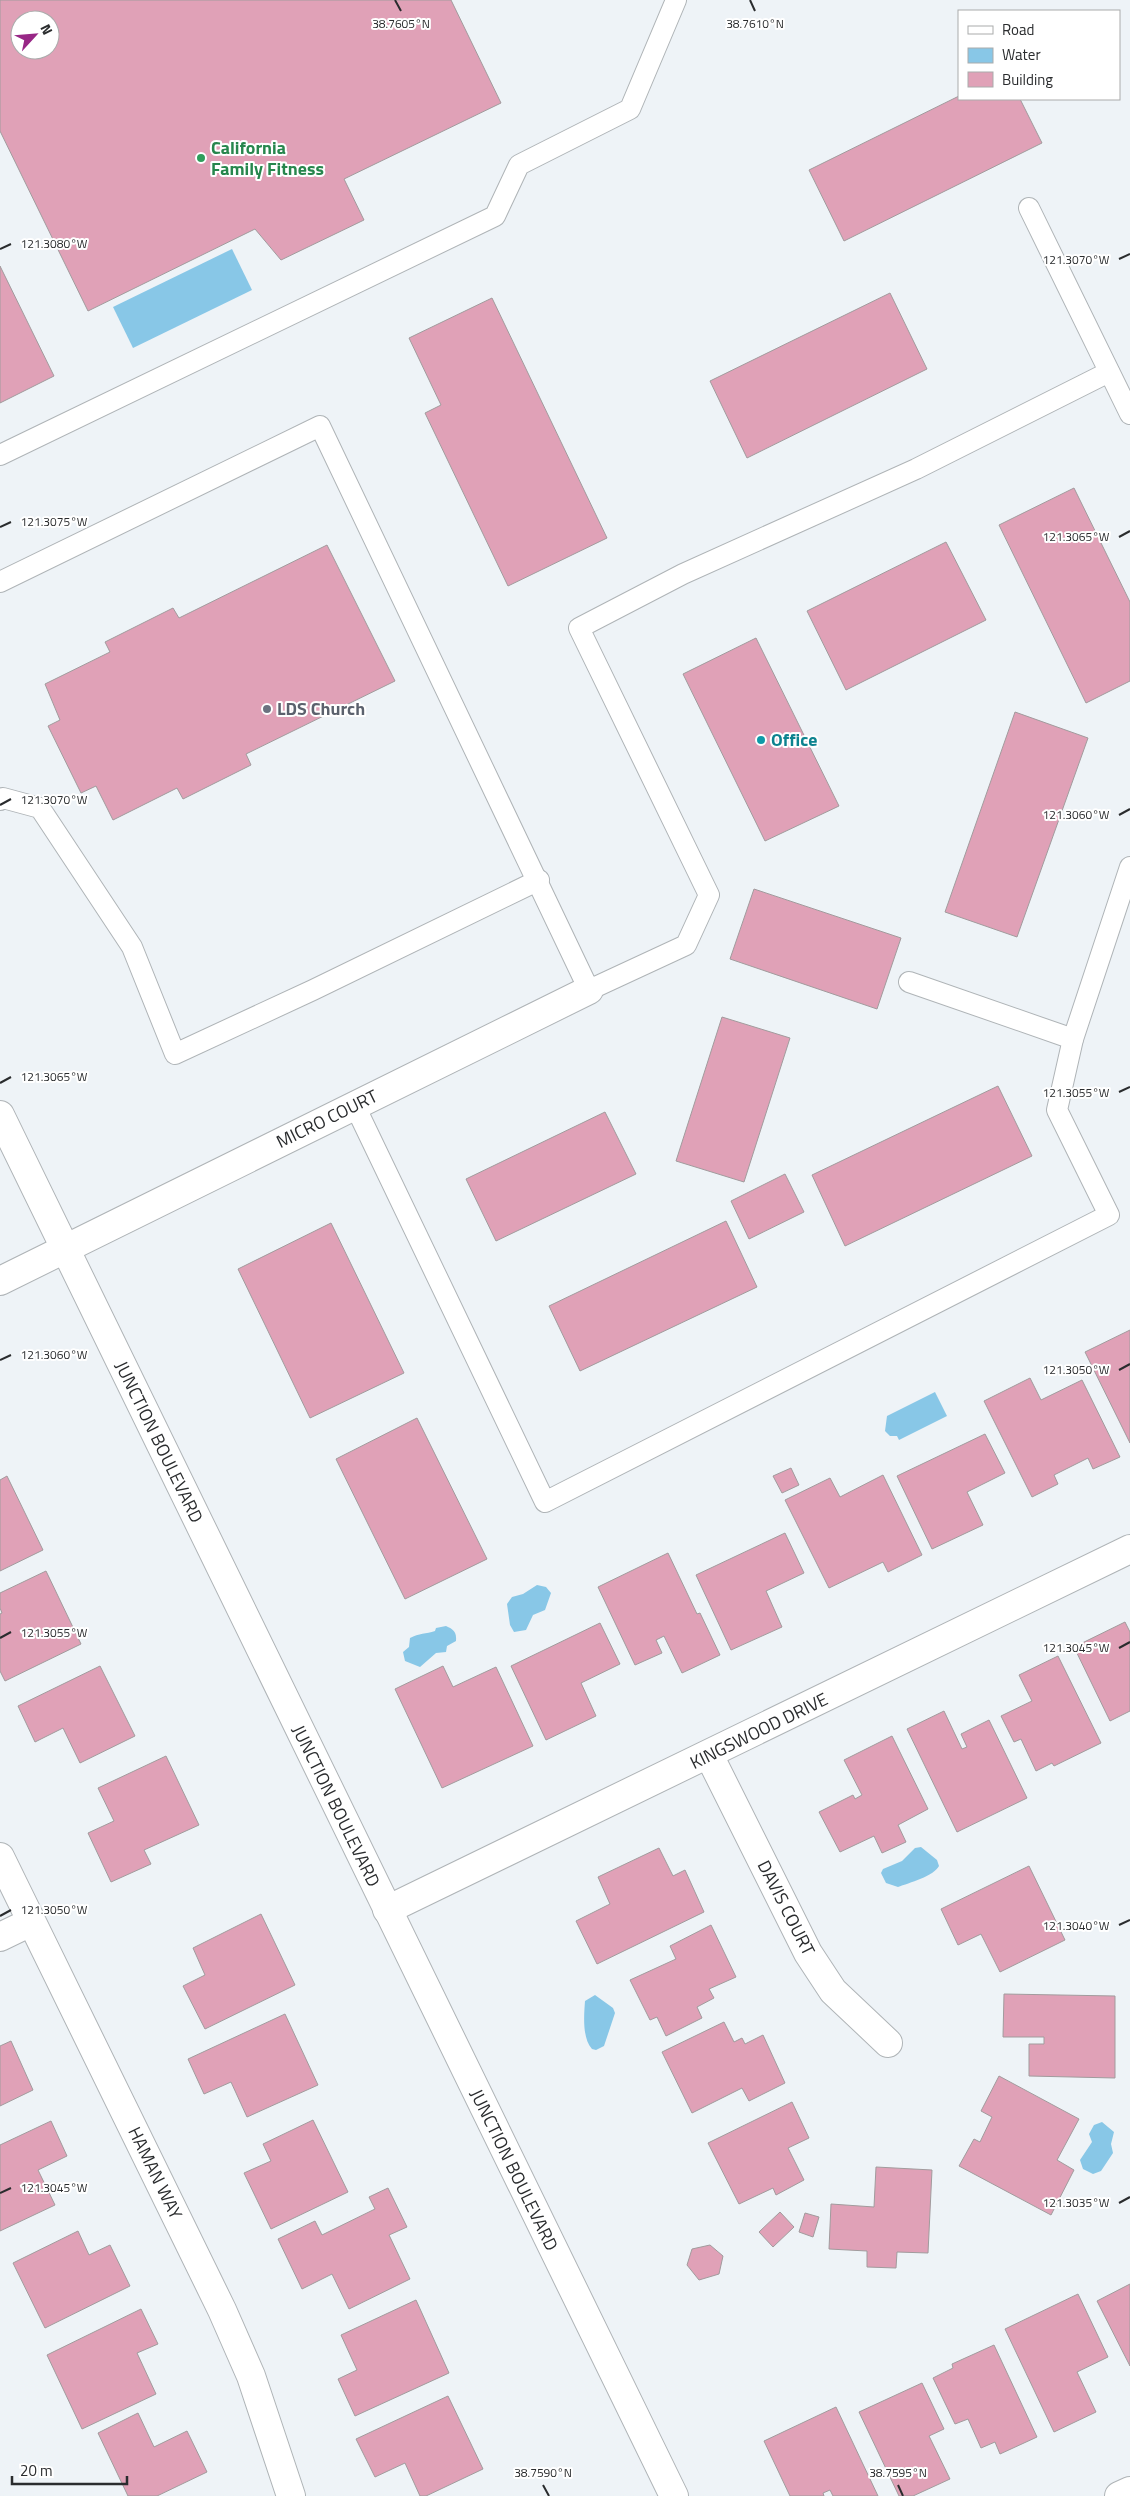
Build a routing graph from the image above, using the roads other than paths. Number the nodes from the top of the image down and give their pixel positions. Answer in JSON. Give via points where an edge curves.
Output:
{"nodes":[{"id":1,"x":676,"y":0,"type":"edge"},
{"id":2,"x":1030,"y":208,"type":"dead end"},
{"id":3,"x":1109,"y":372,"type":"junction"},
{"id":4,"x":1130,"y":414,"type":"edge"},
{"id":5,"x":0,"y":455,"type":"edge"},
{"id":6,"x":0,"y":582,"type":"edge"},
{"id":7,"x":1,"y":795,"type":"edge"},
{"id":8,"x":1130,"y":867,"type":"edge"},
{"id":9,"x":538,"y":880,"type":"junction"},
{"id":10,"x":909,"y":982,"type":"dead end"},
{"id":11,"x":589,"y":990,"type":"junction"},
{"id":12,"x":1073,"y":1039,"type":"junction"},
{"id":13,"x":355,"y":1106,"type":"junction"},
{"id":14,"x":0,"y":1115,"type":"edge"},
{"id":15,"x":64,"y":1248,"type":"junction"},
{"id":16,"x":0,"y":1281,"type":"edge"},
{"id":17,"x":1130,"y":1549,"type":"edge"},
{"id":18,"x":709,"y":1755,"type":"junction"},
{"id":19,"x":0,"y":1858,"type":"edge"},
{"id":20,"x":387,"y":1910,"type":"junction"},
{"id":21,"x":31,"y":1922,"type":"junction"},
{"id":22,"x":0,"y":1937,"type":"edge"},
{"id":23,"x":888,"y":2043,"type":"dead end"},
{"id":24,"x":1130,"y":2491,"type":"edge"},
{"id":25,"x":291,"y":2496,"type":"edge"},
{"id":26,"x":674,"y":2496,"type":"edge"},
{"id":27,"x":1119,"y":2496,"type":"edge"}],
"edges":[{"from":1,"to":5,"type":"lane","via":[[630,109],[519,165],[495,216]]},
{"from":2,"to":3,"type":"lane"},
{"from":3,"to":4,"type":"lane"},
{"from":3,"to":11,"type":"lane","via":[[916,469],[683,574],[579,628],[709,895],[686,945]]},
{"from":6,"to":9,"type":"lane","via":[[320,426]]},
{"from":7,"to":9,"type":"lane","via":[[40,808],[132,947],[175,1054]]},
{"from":8,"to":12,"type":"lane"},
{"from":9,"to":11,"type":"lane"},
{"from":10,"to":12,"type":"lane"},
{"from":11,"to":13,"type":"street","name":"MICRO COURT"},
{"from":12,"to":13,"type":"lane","via":[[1057,1110],[1109,1216],[545,1502]]},
{"from":13,"to":15,"type":"street","name":"MICRO COURT"},
{"from":14,"to":15,"type":"street","name":"JUNCTION BOULEVARD"},
{"from":15,"to":16,"type":"street","name":"MICRO COURT"},
{"from":15,"to":20,"type":"street","name":"JUNCTION BOULEVARD"},
{"from":17,"to":18,"type":"street","name":"KINGSWOOD DRIVE"},
{"from":18,"to":20,"type":"street","name":"KINGSWOOD DRIVE"},
{"from":18,"to":23,"type":"street","name":"DAVIS COURT","via":[[808,1953],[833,1991]]},
{"from":19,"to":21,"type":"street","name":"HAMAN WAY"},
{"from":20,"to":26,"type":"street","name":"JUNCTION BOULEVARD"},
{"from":21,"to":22,"type":"street"},
{"from":21,"to":25,"type":"street","name":"HAMAN WAY","via":[[222,2310],[251,2376]]},
{"from":24,"to":27,"type":"street"}]}
